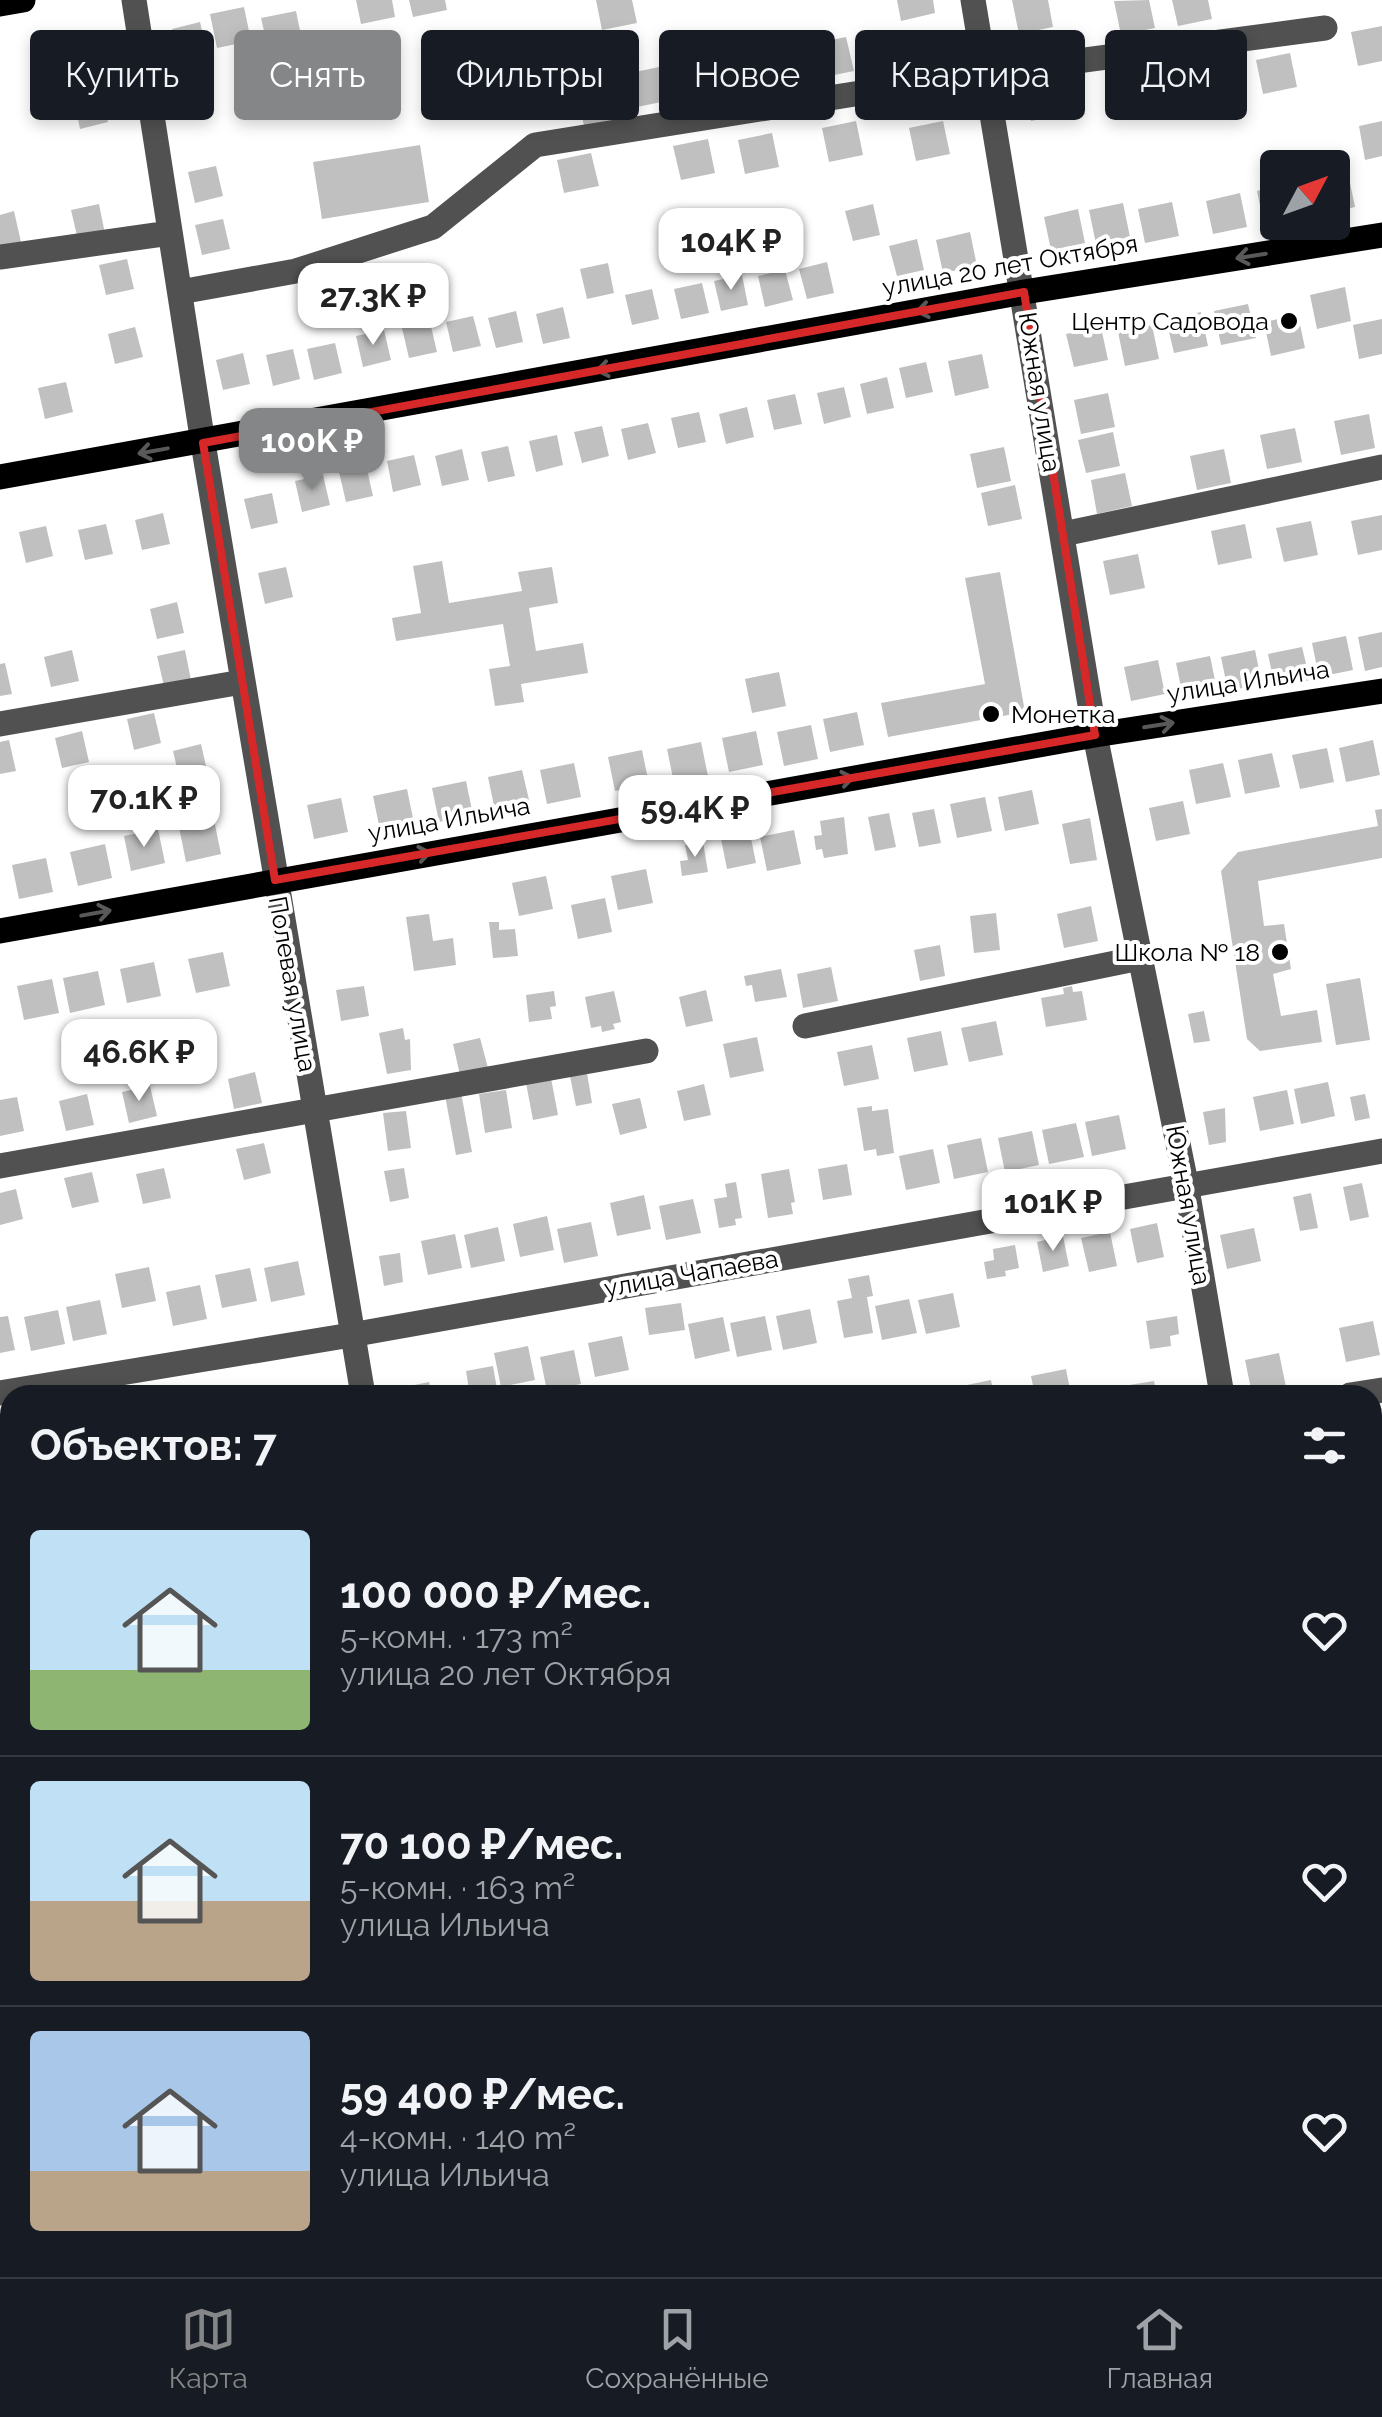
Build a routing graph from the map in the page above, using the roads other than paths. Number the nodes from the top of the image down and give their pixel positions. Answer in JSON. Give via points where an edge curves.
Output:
{"nodes":[{"id":1,"x":23,"y":0,"type":"edge"},
{"id":2,"x":134,"y":0,"type":"edge"},
{"id":3,"x":973,"y":0,"type":"edge"},
{"id":4,"x":0,"y":4,"type":"edge"},
{"id":5,"x":1326,"y":28,"type":"dead end"},
{"id":6,"x":978,"y":30,"type":"edge"},
{"id":7,"x":1085,"y":60,"type":"edge"},
{"id":8,"x":855,"y":94,"type":"edge"},
{"id":9,"x":994,"y":120,"type":"edge"},
{"id":10,"x":170,"y":233,"type":"junction"},
{"id":11,"x":1382,"y":235,"type":"edge"},
{"id":12,"x":0,"y":256,"type":"edge"},
{"id":13,"x":180,"y":292,"type":"junction"},
{"id":14,"x":1024,"y":292,"type":"junction"},
{"id":15,"x":203,"y":443,"type":"junction"},
{"id":16,"x":1382,"y":468,"type":"edge"},
{"id":17,"x":0,"y":477,"type":"edge"},
{"id":18,"x":1063,"y":534,"type":"junction"},
{"id":19,"x":242,"y":682,"type":"junction"},
{"id":20,"x":1382,"y":691,"type":"edge"},
{"id":21,"x":0,"y":724,"type":"edge"},
{"id":22,"x":1095,"y":735,"type":"junction"},
{"id":23,"x":275,"y":880,"type":"junction"},
{"id":24,"x":0,"y":931,"type":"edge"},
{"id":25,"x":1140,"y":958,"type":"junction"},
{"id":26,"x":805,"y":1026,"type":"dead end"},
{"id":27,"x":646,"y":1050,"type":"dead end"},
{"id":28,"x":314,"y":1110,"type":"junction"},
{"id":29,"x":1382,"y":1151,"type":"edge"},
{"id":30,"x":0,"y":1166,"type":"edge"},
{"id":31,"x":1186,"y":1183,"type":"junction"},
{"id":32,"x":351,"y":1334,"type":"junction"},
{"id":33,"x":48,"y":1385,"type":"edge"},
{"id":34,"x":361,"y":1385,"type":"edge"},
{"id":35,"x":1220,"y":1385,"type":"edge"}],
"edges":[{"from":1,"to":4,"type":"main road"},
{"from":2,"to":10,"type":"street","name":"Полевая улица"},
{"from":3,"to":6,"type":"street","name":"Южная улица"},
{"from":5,"to":7,"type":"street"},
{"from":8,"to":13,"type":"street","via":[[535,145],[433,228],[296,271]]},
{"from":9,"to":14,"type":"street","name":"Южная улица"},
{"from":10,"to":12,"type":"street"},
{"from":10,"to":13,"type":"street","name":"Полевая улица"},
{"from":11,"to":14,"type":"main road","name":"улица 20 лет Октября","one_way":true},
{"from":13,"to":15,"type":"street","name":"Полевая улица"},
{"from":14,"to":15,"type":"main road","name":"улица 20 лет Октября","one_way":true},
{"from":14,"to":18,"type":"street","name":"Южная улица"},
{"from":15,"to":17,"type":"main road","name":"улица 20 лет Октября","one_way":true},
{"from":15,"to":19,"type":"street","name":"Полевая улица"},
{"from":16,"to":18,"type":"street"},
{"from":18,"to":22,"type":"street","name":"Южная улица"},
{"from":19,"to":21,"type":"street"},
{"from":19,"to":23,"type":"street","name":"Полевая улица"},
{"from":22,"to":20,"type":"main road","name":"улица Ильича","one_way":true},
{"from":23,"to":22,"type":"main road","name":"улица Ильича","one_way":true},
{"from":22,"to":25,"type":"street","name":"Южная улица"},
{"from":24,"to":23,"type":"main road","name":"улица Ильича","one_way":true},
{"from":23,"to":28,"type":"street","name":"Полевая улица"},
{"from":25,"to":26,"type":"street"},
{"from":25,"to":31,"type":"street","name":"Южная улица"},
{"from":27,"to":28,"type":"street"},
{"from":28,"to":30,"type":"street"},
{"from":28,"to":32,"type":"street","name":"Полевая улица"},
{"from":29,"to":31,"type":"street","name":"улица Чапаева"},
{"from":31,"to":32,"type":"street","name":"улица Чапаева"},
{"from":31,"to":35,"type":"street","name":"Южная улица"},
{"from":32,"to":33,"type":"street","name":"улица Чапаева"},
{"from":32,"to":34,"type":"street","name":"Полевая улица"}]}
